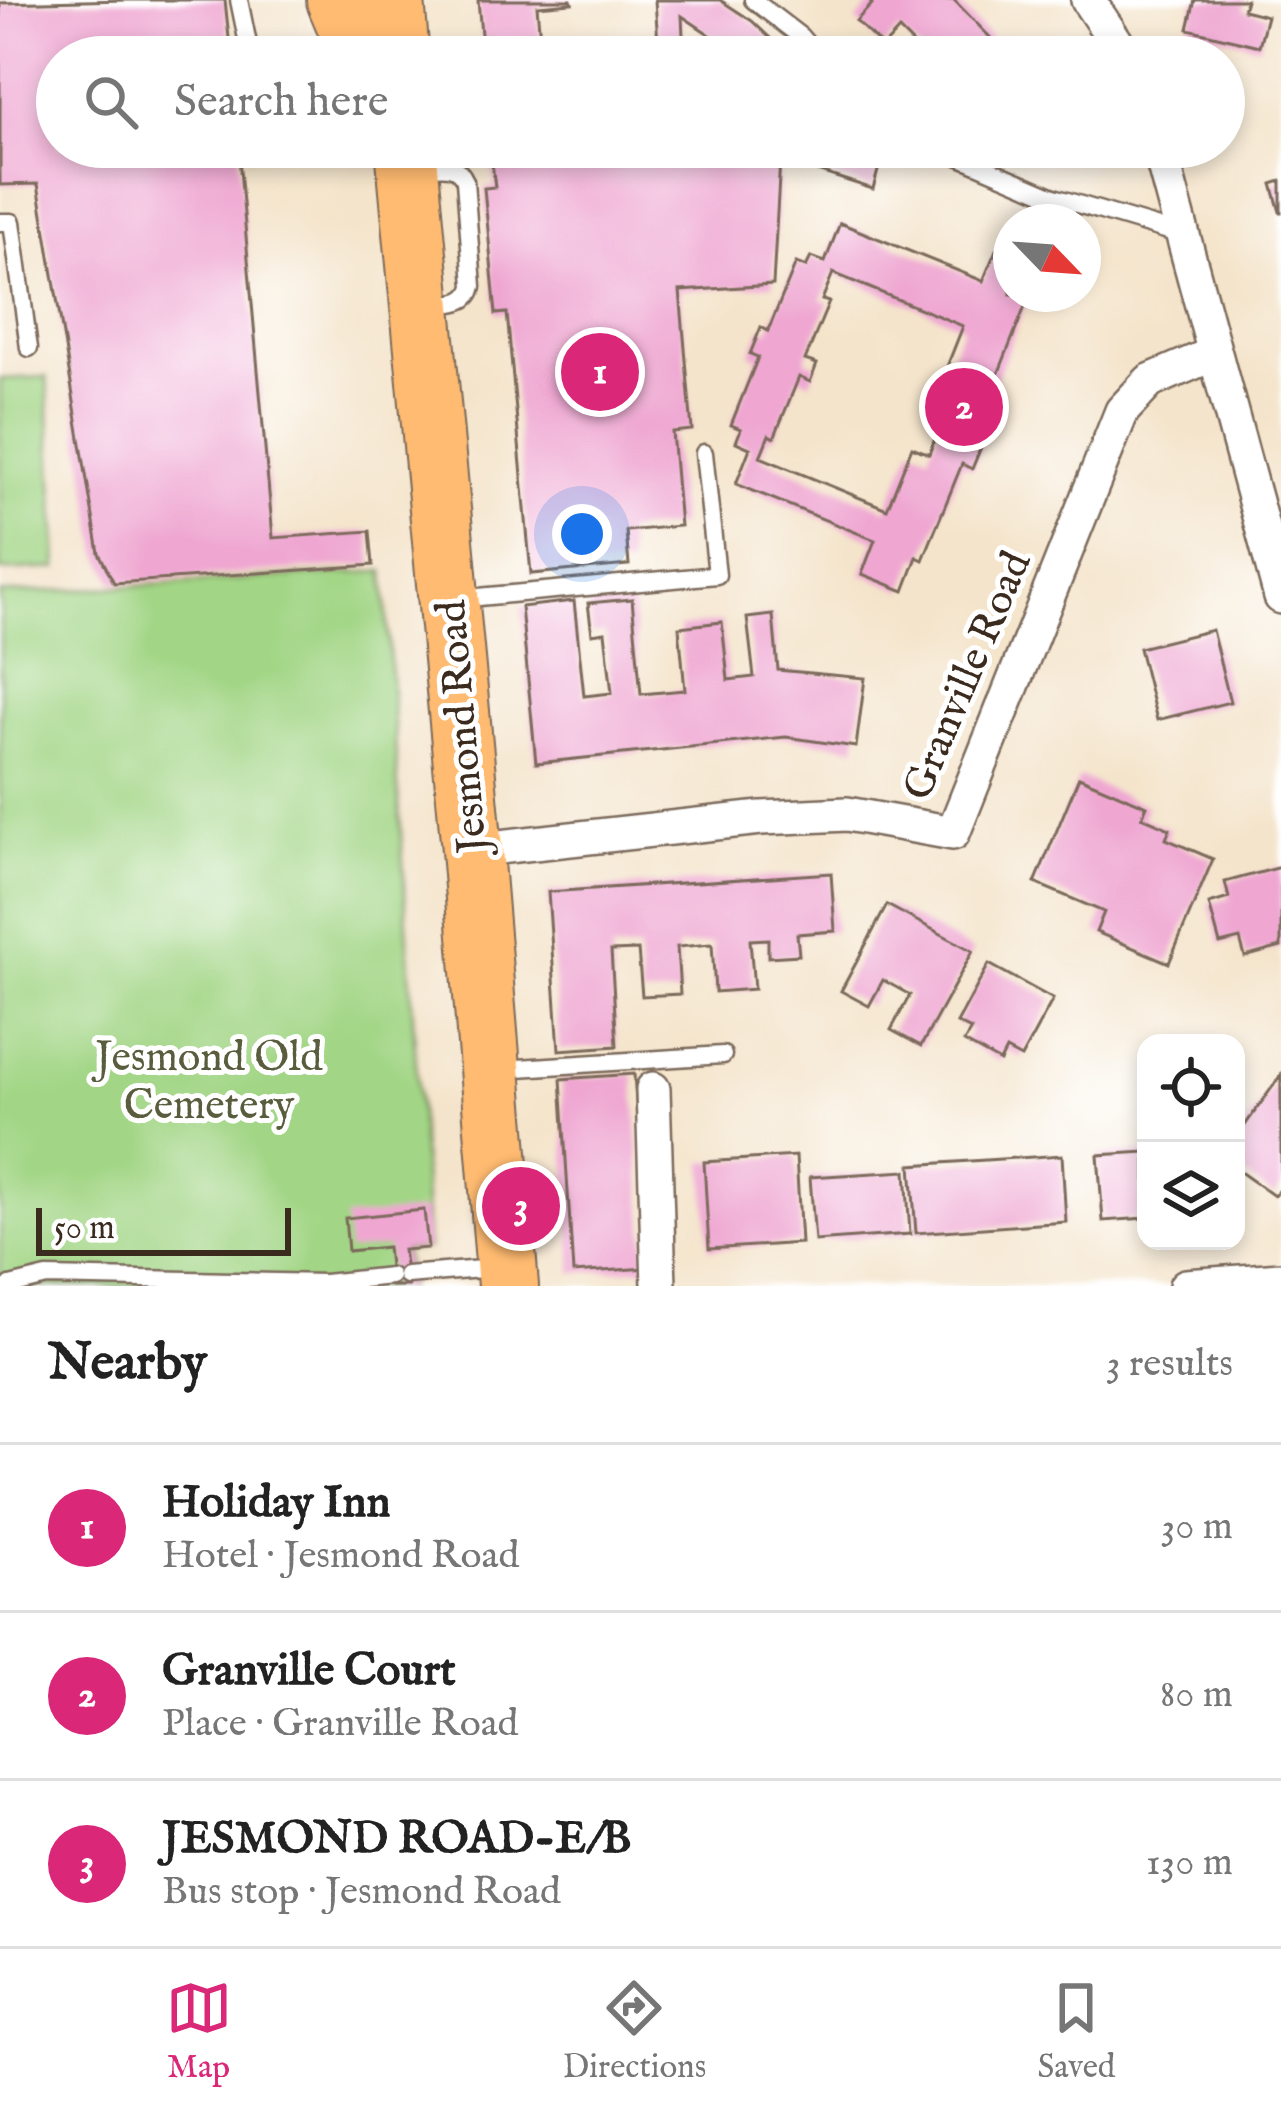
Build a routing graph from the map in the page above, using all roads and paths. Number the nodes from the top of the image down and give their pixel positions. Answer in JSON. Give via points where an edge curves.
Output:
{"nodes":[{"id":1,"x":239,"y":0,"type":"edge"},
{"id":2,"x":337,"y":0,"type":"edge"},
{"id":3,"x":394,"y":0,"type":"edge"},
{"id":4,"x":753,"y":0,"type":"edge"},
{"id":5,"x":1088,"y":0,"type":"edge"},
{"id":6,"x":246,"y":36,"type":"edge"},
{"id":7,"x":352,"y":36,"type":"edge"},
{"id":8,"x":397,"y":36,"type":"edge"},
{"id":9,"x":800,"y":36,"type":"edge"},
{"id":10,"x":1112,"y":36,"type":"edge"},
{"id":11,"x":405,"y":168,"type":"edge"},
{"id":12,"x":987,"y":168,"type":"edge"},
{"id":13,"x":1164,"y":168,"type":"edge"},
{"id":14,"x":0,"y":222,"type":"edge"},
{"id":15,"x":1182,"y":235,"type":"junction"},
{"id":16,"x":29,"y":349,"type":"dead end"},
{"id":17,"x":1214,"y":354,"type":"junction"},
{"id":18,"x":704,"y":454,"type":"dead end"},
{"id":19,"x":1281,"y":597,"type":"edge"},
{"id":20,"x":448,"y":600,"type":"junction"},
{"id":21,"x":472,"y":850,"type":"junction"},
{"id":22,"x":723,"y":1055,"type":"dead end"},
{"id":23,"x":490,"y":1070,"type":"junction"},
{"id":24,"x":652,"y":1089,"type":"dead end"},
{"id":25,"x":508,"y":1277,"type":"edge"},
{"id":26,"x":1281,"y":1279,"type":"edge"},
{"id":27,"x":10,"y":1286,"type":"edge"},
{"id":28,"x":659,"y":1286,"type":"edge"},
{"id":29,"x":1186,"y":1286,"type":"edge"}],
"edges":[{"from":1,"to":6,"type":"lane"},
{"from":2,"to":7,"type":"highway"},
{"from":3,"to":8,"type":"highway"},
{"from":4,"to":9,"type":"lane"},
{"from":5,"to":10,"type":"street"},
{"from":11,"to":20,"type":"highway","name":"Jesmond Road"},
{"from":12,"to":15,"type":"lane"},
{"from":13,"to":15,"type":"street"},
{"from":14,"to":16,"type":"lane","via":[[12,222]]},
{"from":15,"to":17,"type":"street"},
{"from":17,"to":19,"type":"street"},
{"from":17,"to":21,"type":"street","name":"Granville Road","via":[[1150,381],[1122,411],[952,833],[847,814]]},
{"from":18,"to":20,"type":"lane","via":[[717,575]]},
{"from":20,"to":21,"type":"highway","name":"Jesmond Road"},
{"from":21,"to":23,"type":"highway","name":"Jesmond Road"},
{"from":22,"to":23,"type":"lane"},
{"from":23,"to":25,"type":"highway","name":"Jesmond Road"},
{"from":24,"to":28,"type":"street"},
{"from":25,"to":27,"type":"lane","via":[[47,1277]]},
{"from":26,"to":29,"type":"street"}]}
